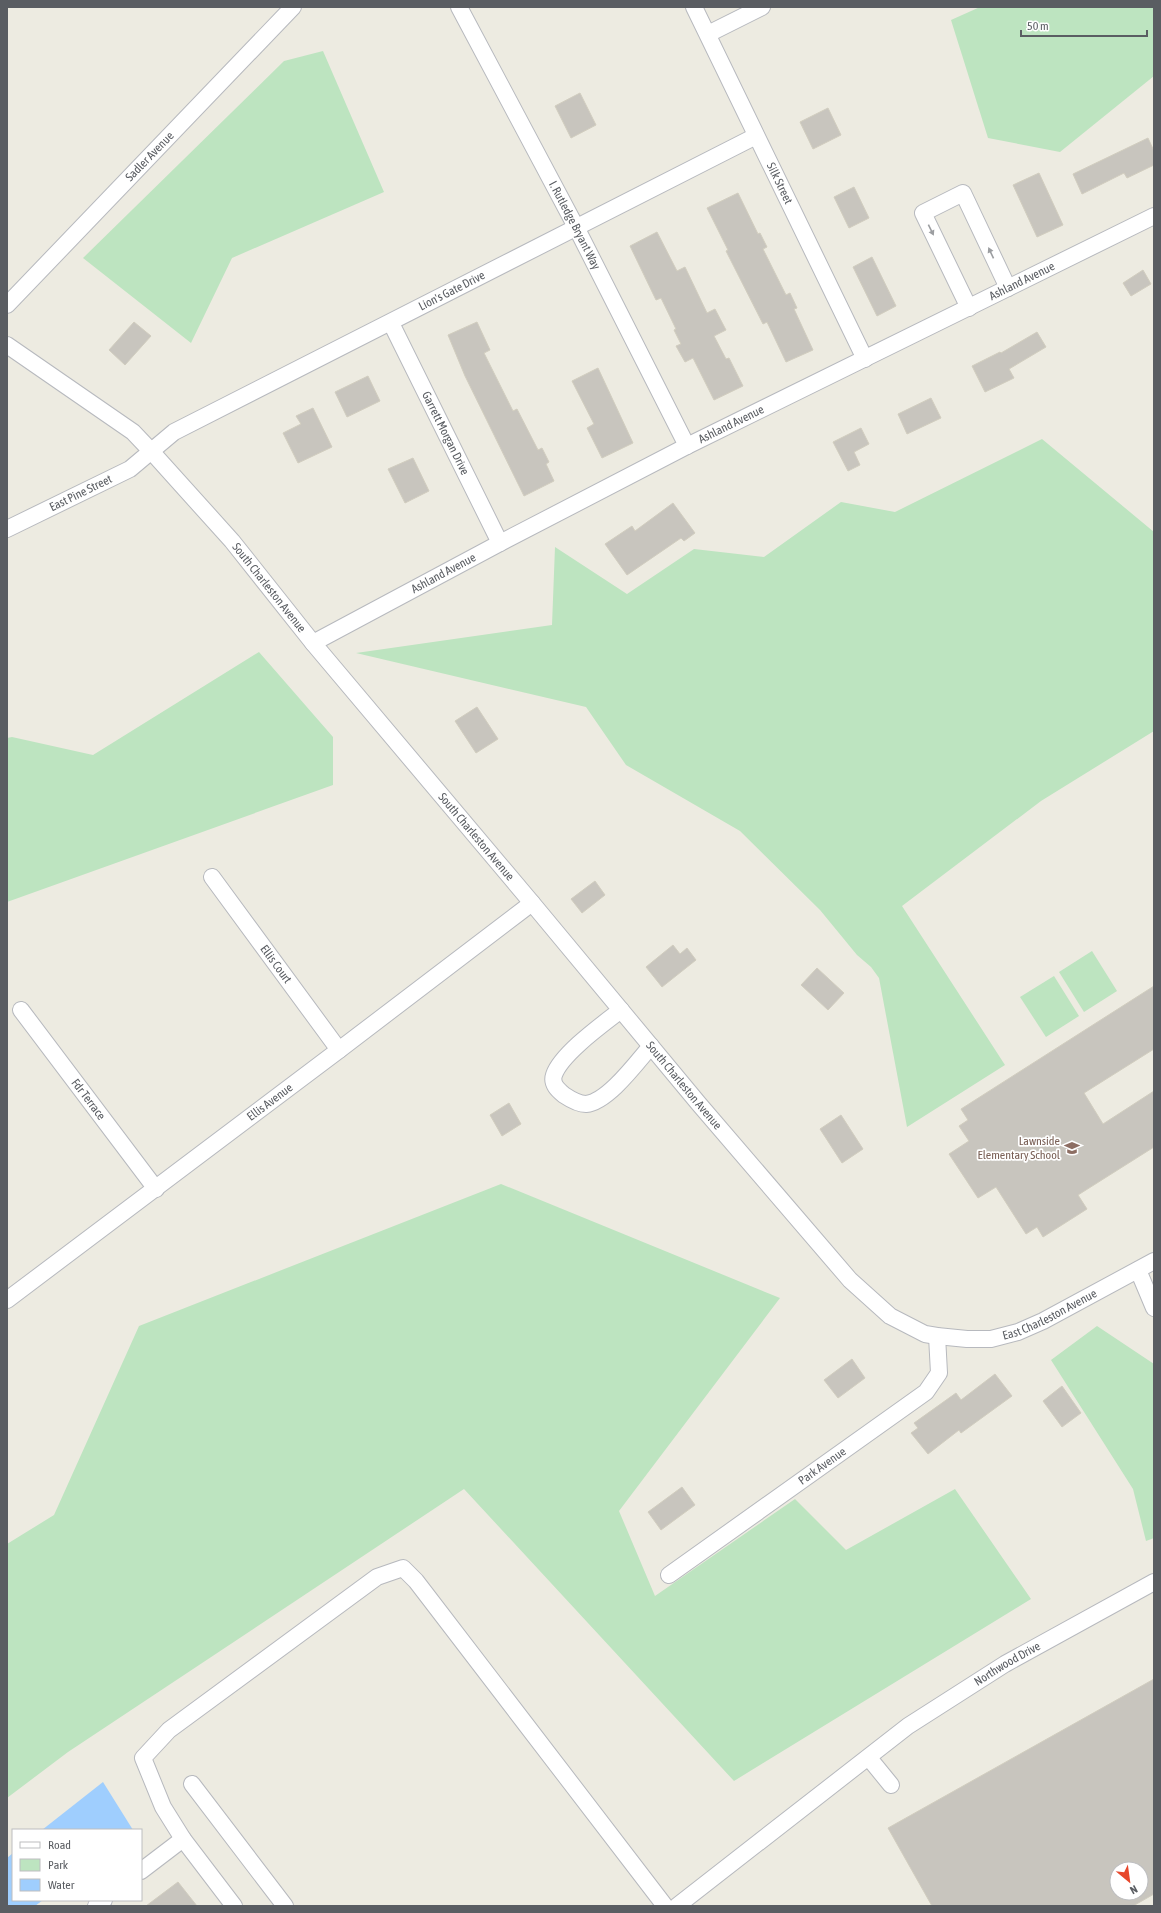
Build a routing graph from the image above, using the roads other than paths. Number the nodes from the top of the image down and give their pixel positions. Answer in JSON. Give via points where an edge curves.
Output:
{"nodes":[{"id":1,"x":293,"y":7,"type":"edge"},
{"id":2,"x":459,"y":7,"type":"edge"},
{"id":3,"x":694,"y":7,"type":"edge"},
{"id":4,"x":762,"y":7,"type":"edge"},
{"id":5,"x":708,"y":34,"type":"junction"},
{"id":6,"x":756,"y":136,"type":"junction"},
{"id":7,"x":1154,"y":216,"type":"edge"},
{"id":8,"x":576,"y":227,"type":"junction"},
{"id":9,"x":1008,"y":288,"type":"junction"},
{"id":10,"x":7,"y":305,"type":"edge"},
{"id":11,"x":969,"y":308,"type":"junction"},
{"id":12,"x":391,"y":323,"type":"junction"},
{"id":13,"x":7,"y":345,"type":"edge"},
{"id":14,"x":865,"y":359,"type":"junction"},
{"id":15,"x":687,"y":446,"type":"junction"},
{"id":16,"x":151,"y":451,"type":"junction"},
{"id":17,"x":7,"y":529,"type":"edge"},
{"id":18,"x":500,"y":543,"type":"junction"},
{"id":19,"x":313,"y":643,"type":"junction"},
{"id":20,"x":212,"y":877,"type":"dead end"},
{"id":21,"x":532,"y":903,"type":"junction"},
{"id":22,"x":21,"y":1010,"type":"dead end"},
{"id":23,"x":621,"y":1010,"type":"junction"},
{"id":24,"x":651,"y":1046,"type":"junction"},
{"id":25,"x":339,"y":1050,"type":"junction"},
{"id":26,"x":156,"y":1189,"type":"junction"},
{"id":27,"x":1154,"y":1261,"type":"edge"},
{"id":28,"x":1138,"y":1270,"type":"junction"},
{"id":29,"x":7,"y":1300,"type":"edge"},
{"id":30,"x":1154,"y":1308,"type":"edge"},
{"id":31,"x":936,"y":1336,"type":"junction"},
{"id":32,"x":669,"y":1575,"type":"dead end"},
{"id":33,"x":1154,"y":1582,"type":"edge"},
{"id":34,"x":869,"y":1758,"type":"junction"},
{"id":35,"x":192,"y":1784,"type":"dead end"},
{"id":36,"x":891,"y":1785,"type":"dead end"},
{"id":37,"x":183,"y":1839,"type":"junction"},
{"id":38,"x":142,"y":1870,"type":"edge"},
{"id":39,"x":234,"y":1906,"type":"edge"},
{"id":40,"x":285,"y":1906,"type":"edge"},
{"id":41,"x":665,"y":1906,"type":"edge"},
{"id":42,"x":677,"y":1906,"type":"edge"}],
"edges":[{"from":1,"to":10,"type":"street","name":"Sadler Avenue"},
{"from":2,"to":8,"type":"street","name":"I. Rutledge Bryant Way"},
{"from":3,"to":5,"type":"street","name":"Silk Street"},
{"from":4,"to":5,"type":"street"},
{"from":5,"to":6,"type":"street","name":"Silk Street"},
{"from":6,"to":8,"type":"street","name":"Lion's Gate Drive"},
{"from":6,"to":14,"type":"street","name":"Silk Street"},
{"from":7,"to":9,"type":"street","name":"Ashland Avenue"},
{"from":8,"to":12,"type":"street","name":"Lion's Gate Drive"},
{"from":8,"to":15,"type":"street","name":"I. Rutledge Bryant Way"},
{"from":9,"to":11,"type":"street","name":"Ashland Avenue"},
{"from":9,"to":11,"type":"street","one_way":true,"via":[[963,193],[956,196],[923,213]]},
{"from":11,"to":14,"type":"street","name":"Ashland Avenue"},
{"from":12,"to":16,"type":"street","name":"Lion's Gate Drive","via":[[174,432]]},
{"from":12,"to":18,"type":"street","name":"Garrett Morgan Drive"},
{"from":13,"to":16,"type":"street","name":"South Charleston Avenue","via":[[133,432]]},
{"from":14,"to":15,"type":"street","name":"Ashland Avenue"},
{"from":15,"to":18,"type":"street","name":"Ashland Avenue"},
{"from":16,"to":17,"type":"street","name":"East Pine Street","via":[[130,469]]},
{"from":16,"to":19,"type":"street","name":"South Charleston Avenue","via":[[232,541]]},
{"from":18,"to":19,"type":"street","name":"Ashland Avenue"},
{"from":19,"to":21,"type":"street","name":"South Charleston Avenue"},
{"from":20,"to":25,"type":"street","name":"Ellis Court"},
{"from":21,"to":23,"type":"street","name":"South Charleston Avenue"},
{"from":21,"to":25,"type":"street","name":"Ellis Avenue"},
{"from":22,"to":26,"type":"street","name":"Fdr Terrace"},
{"from":23,"to":24,"type":"street","name":"South Charleston Avenue"},
{"from":23,"to":24,"type":"street","via":[[578,1045],[558,1067],[553,1076],[558,1090],[570,1100],[586,1104],[597,1101],[609,1093]]},
{"from":24,"to":31,"type":"street","name":"South Charleston Avenue","via":[[850,1280],[890,1316],[925,1334]]},
{"from":25,"to":26,"type":"street","name":"Ellis Avenue"},
{"from":26,"to":29,"type":"street","name":"Ellis Avenue"},
{"from":27,"to":28,"type":"street","name":"East Charleston Avenue"},
{"from":28,"to":30,"type":"street"},
{"from":28,"to":31,"type":"street","name":"East Charleston Avenue","via":[[1018,1332],[991,1339]]},
{"from":31,"to":32,"type":"street","name":"Park Avenue","via":[[939,1373],[926,1392]]},
{"from":33,"to":34,"type":"street","name":"Northwood Drive","via":[[1004,1664],[908,1726]]},
{"from":34,"to":36,"type":"street"},
{"from":34,"to":42,"type":"street","name":"Northwood Drive"},
{"from":35,"to":40,"type":"street"},
{"from":37,"to":38,"type":"street"},
{"from":37,"to":39,"type":"street"},
{"from":37,"to":41,"type":"street","via":[[162,1807],[143,1758],[169,1730],[371,1581],[403,1568],[416,1581]]}]}
